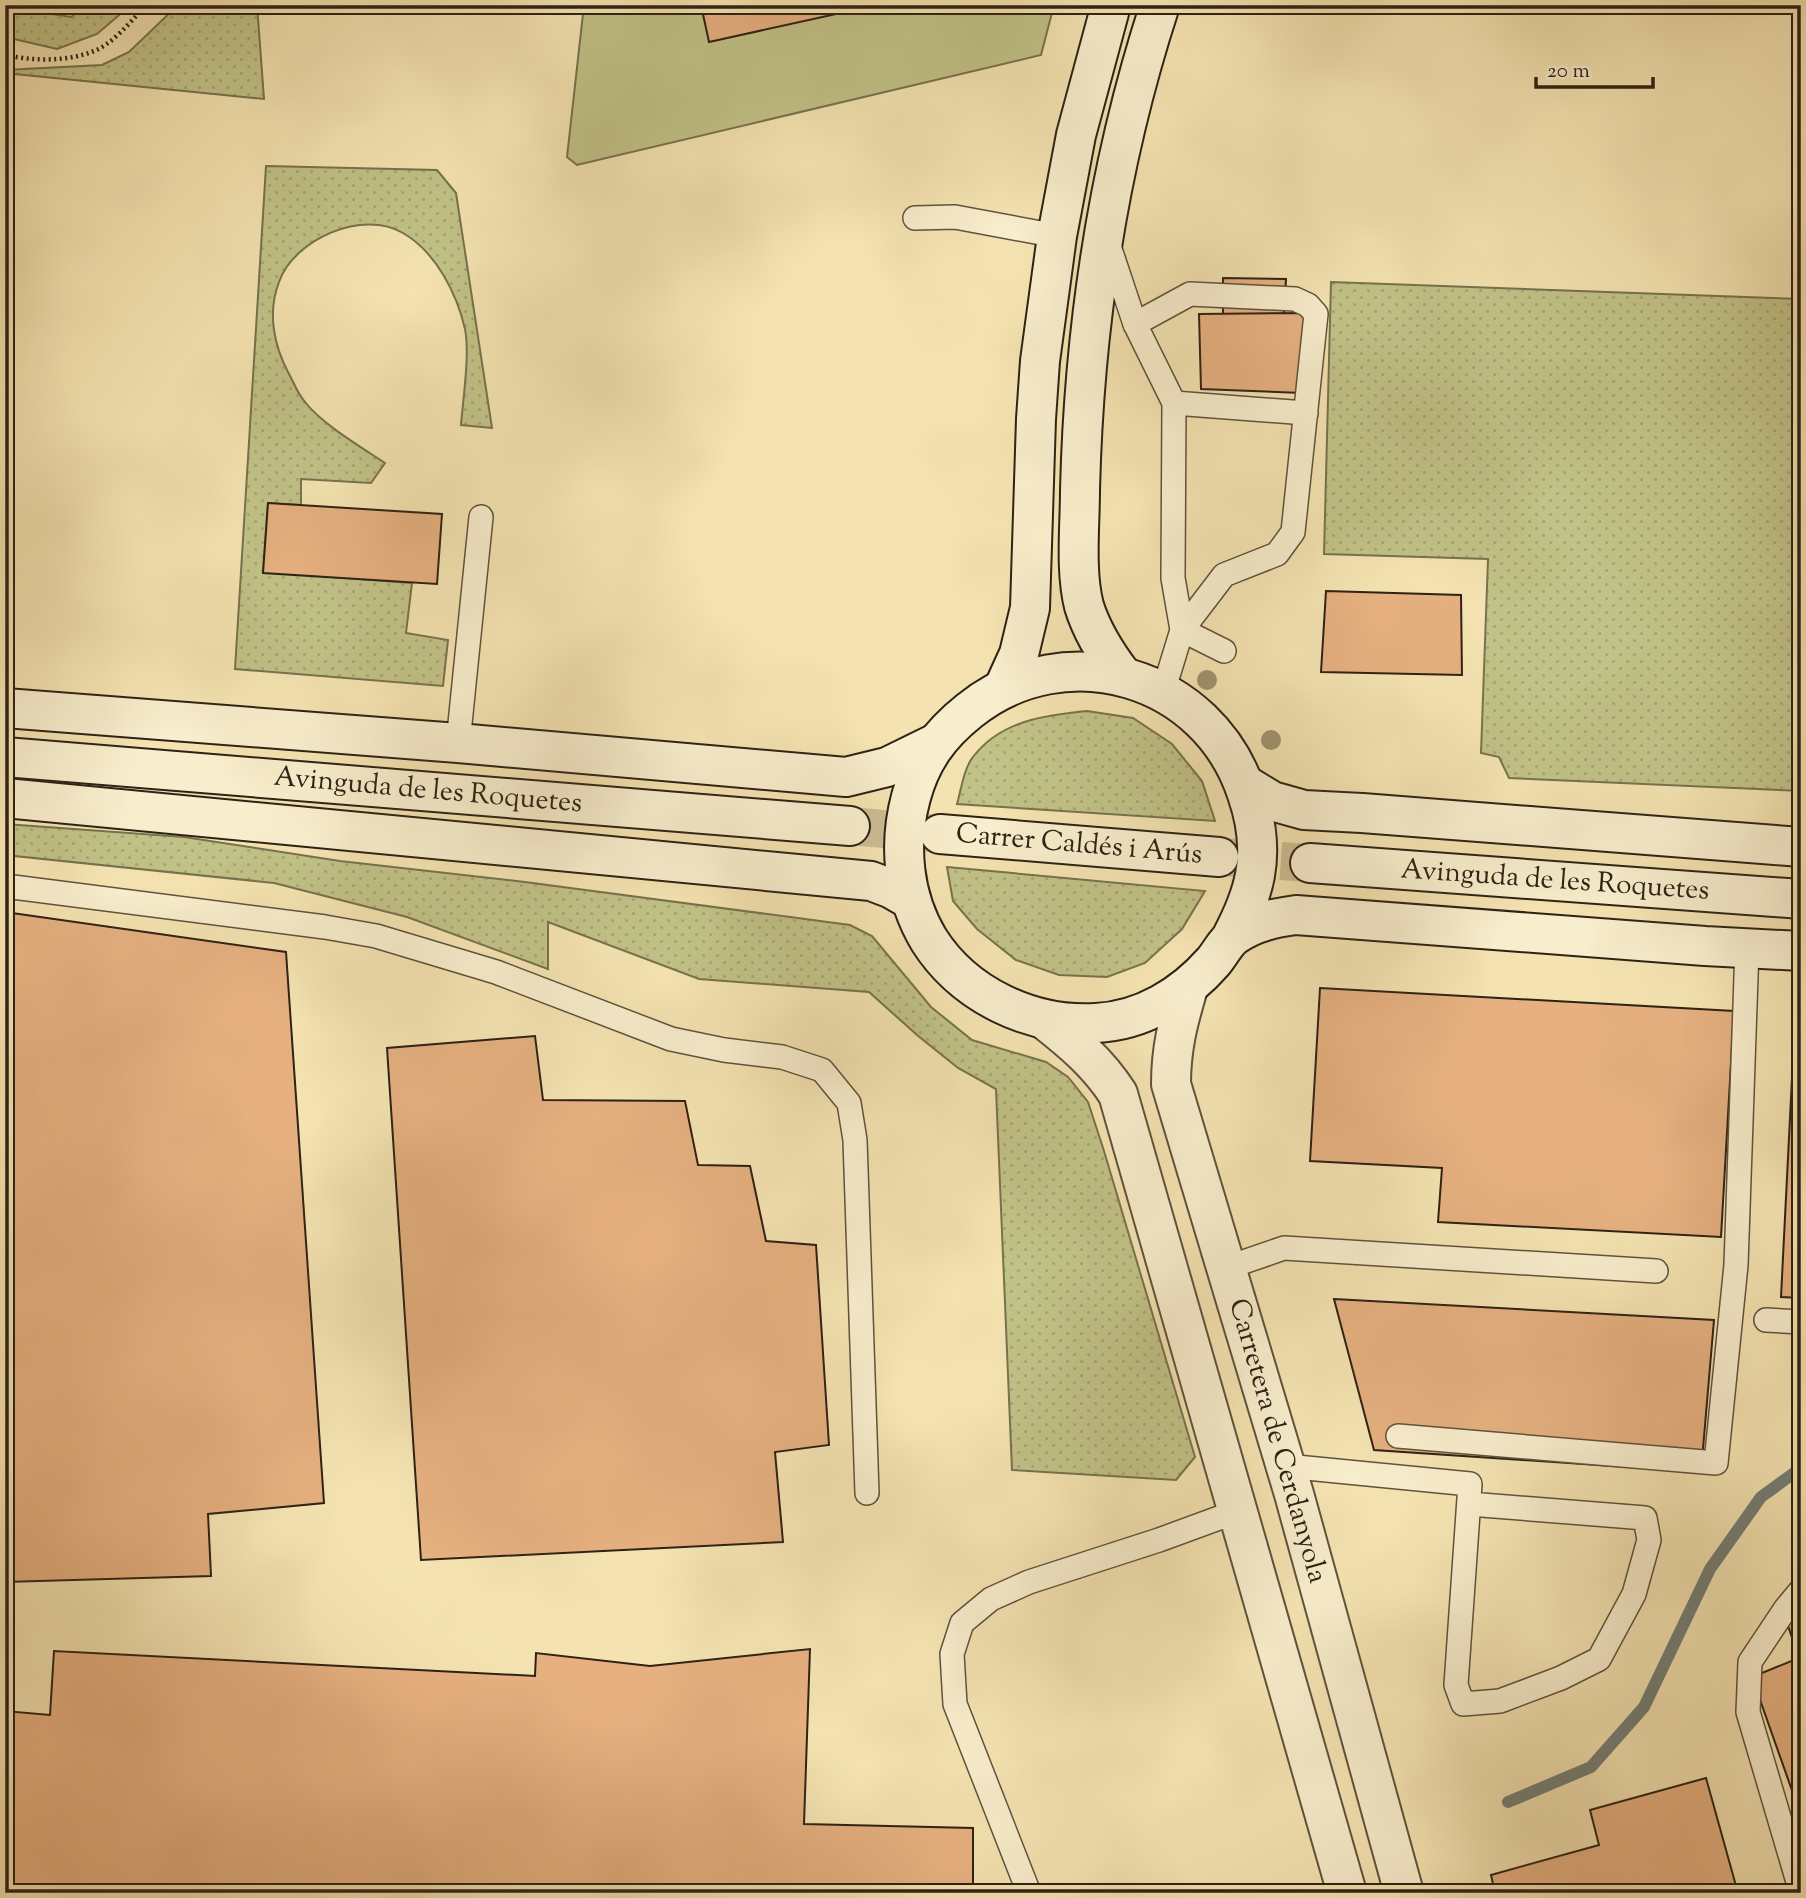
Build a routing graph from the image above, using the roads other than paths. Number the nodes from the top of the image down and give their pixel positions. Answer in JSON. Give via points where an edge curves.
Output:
{"nodes":[{"id":1,"x":1111,"y":5,"type":"edge"},
{"id":2,"x":1160,"y":5,"type":"edge"},
{"id":3,"x":915,"y":218,"type":"dead end"},
{"id":4,"x":1105,"y":234,"type":"junction"},
{"id":5,"x":1057,"y":236,"type":"junction"},
{"id":6,"x":1135,"y":324,"type":"junction"},
{"id":7,"x":1174,"y":403,"type":"junction"},
{"id":8,"x":1306,"y":413,"type":"junction"},
{"id":9,"x":481,"y":517,"type":"dead end"},
{"id":10,"x":1182,"y":630,"type":"junction"},
{"id":11,"x":1224,"y":651,"type":"dead end"},
{"id":12,"x":1122,"y":675,"type":"junction"},
{"id":13,"x":1004,"y":687,"type":"junction"},
{"id":14,"x":1163,"y":692,"type":"junction"},
{"id":15,"x":5,"y":708,"type":"edge"},
{"id":16,"x":458,"y":743,"type":"junction"},
{"id":17,"x":936,"y":743,"type":"junction"},
{"id":18,"x":5,"y":757,"type":"edge"},
{"id":19,"x":1244,"y":784,"type":"junction"},
{"id":20,"x":5,"y":799,"type":"edge"},
{"id":21,"x":850,"y":826,"type":"tunnel mouth"},
{"id":22,"x":940,"y":834,"type":"tunnel mouth"},
{"id":23,"x":1801,"y":847,"type":"edge"},
{"id":24,"x":1219,"y":857,"type":"tunnel mouth"},
{"id":25,"x":1310,"y":863,"type":"tunnel mouth"},
{"id":26,"x":5,"y":886,"type":"edge"},
{"id":27,"x":1801,"y":899,"type":"edge"},
{"id":28,"x":911,"y":900,"type":"junction"},
{"id":29,"x":1233,"y":936,"type":"junction"},
{"id":30,"x":1747,"y":948,"type":"junction"},
{"id":31,"x":1801,"y":951,"type":"edge"},
{"id":32,"x":1188,"y":988,"type":"junction"},
{"id":33,"x":1045,"y":1020,"type":"junction"},
{"id":34,"x":1226,"y":1268,"type":"junction"},
{"id":35,"x":1656,"y":1271,"type":"dead end"},
{"id":36,"x":1766,"y":1320,"type":"dead end"},
{"id":37,"x":1801,"y":1322,"type":"edge"},
{"id":38,"x":1398,"y":1436,"type":"dead end"},
{"id":39,"x":1286,"y":1466,"type":"junction"},
{"id":40,"x":867,"y":1493,"type":"dead end"},
{"id":41,"x":1469,"y":1504,"type":"junction"},
{"id":42,"x":1238,"y":1511,"type":"junction"},
{"id":43,"x":1801,"y":1590,"type":"edge"},
{"id":44,"x":1801,"y":1892,"type":"edge"},
{"id":45,"x":1029,"y":1893,"type":"edge"},
{"id":46,"x":1348,"y":1893,"type":"edge"},
{"id":47,"x":1404,"y":1893,"type":"edge"}],
"edges":[{"from":1,"to":5,"type":"main road","via":[[1076,135]]},
{"from":2,"to":4,"type":"main road","via":[[1133,98]]},
{"from":3,"to":5,"type":"lane","via":[[955,216]]},
{"from":4,"to":6,"type":"lane"},
{"from":4,"to":12,"type":"main road","via":[[1082,422],[1079,544],[1084,606],[1100,645]]},
{"from":5,"to":13,"type":"main road","via":[[1040,361],[1030,608],[1019,654]]},
{"from":6,"to":7,"type":"lane"},
{"from":6,"to":8,"type":"lane","via":[[1190,294],[1295,299],[1308,305],[1316,314]]},
{"from":7,"to":8,"type":"lane"},
{"from":7,"to":10,"type":"lane","via":[[1173,578]]},
{"from":8,"to":10,"type":"lane","via":[[1293,532],[1277,554],[1224,575]]},
{"from":9,"to":16,"type":"lane"},
{"from":10,"to":11,"type":"lane"},
{"from":10,"to":14,"type":"lane"},
{"from":12,"to":13,"type":"main road","via":[[1065,671]]},
{"from":12,"to":14,"type":"main road"},
{"from":13,"to":17,"type":"main road","via":[[960,718]]},
{"from":14,"to":19,"type":"main road","via":[[1224,746]]},
{"from":15,"to":16,"type":"main road"},
{"from":16,"to":17,"type":"main road","via":[[846,777],[887,767]]},
{"from":17,"to":28,"type":"main road","via":[[921,765],[906,814],[905,867]]},
{"from":18,"to":21,"type":"main road","name":"Avinguda de les Roquetes"},
{"from":19,"to":23,"type":"main road","via":[[1272,801],[1304,810]]},
{"from":19,"to":29,"type":"main road","via":[[1254,815],[1255,875]]},
{"from":20,"to":28,"type":"main road","via":[[871,881]]},
{"from":22,"to":24,"type":"main road","name":"Carrer Caldés i Arús"},
{"from":25,"to":27,"type":"main road","name":"Avinguda de les Roquetes"},
{"from":26,"to":40,"type":"lane","via":[[376,936],[496,972],[671,1039],[782,1058],[822,1070],[849,1103],[855,1140]]},
{"from":28,"to":33,"type":"main road","via":[[930,940],[956,971],[1007,1007]]},
{"from":29,"to":30,"type":"main road","via":[[1263,920],[1296,915]]},
{"from":29,"to":32,"type":"main road"},
{"from":30,"to":31,"type":"main road"},
{"from":30,"to":38,"type":"lane","via":[[1736,1265],[1716,1463]]},
{"from":32,"to":33,"type":"main road","via":[[1160,1006],[1126,1018],[1076,1024]]},
{"from":32,"to":34,"type":"main road","name":"Carretera de Cerdanyola","via":[[1175,1029],[1171,1084]]},
{"from":33,"to":42,"type":"main road","name":"Carretera de Cerdanyola","via":[[1103,1071],[1118,1094]]},
{"from":34,"to":35,"type":"lane","via":[[1284,1248]]},
{"from":34,"to":39,"type":"main road","name":"Carretera de Cerdanyola"},
{"from":36,"to":37,"type":"lane"},
{"from":39,"to":41,"type":"lane","via":[[1470,1484]]},
{"from":39,"to":47,"type":"main road","name":"Carretera de Cerdanyola"},
{"from":41,"to":41,"type":"lane","via":[[1456,1685],[1463,1704],[1500,1701],[1599,1659],[1634,1594],[1649,1540],[1645,1518]]},
{"from":42,"to":45,"type":"lane","via":[[1029,1582],[991,1599],[962,1623],[952,1654],[955,1704]]},
{"from":42,"to":46,"type":"main road","name":"Carretera de Cerdanyola"},
{"from":43,"to":44,"type":"lane","via":[[1749,1662],[1748,1712]]}]}
